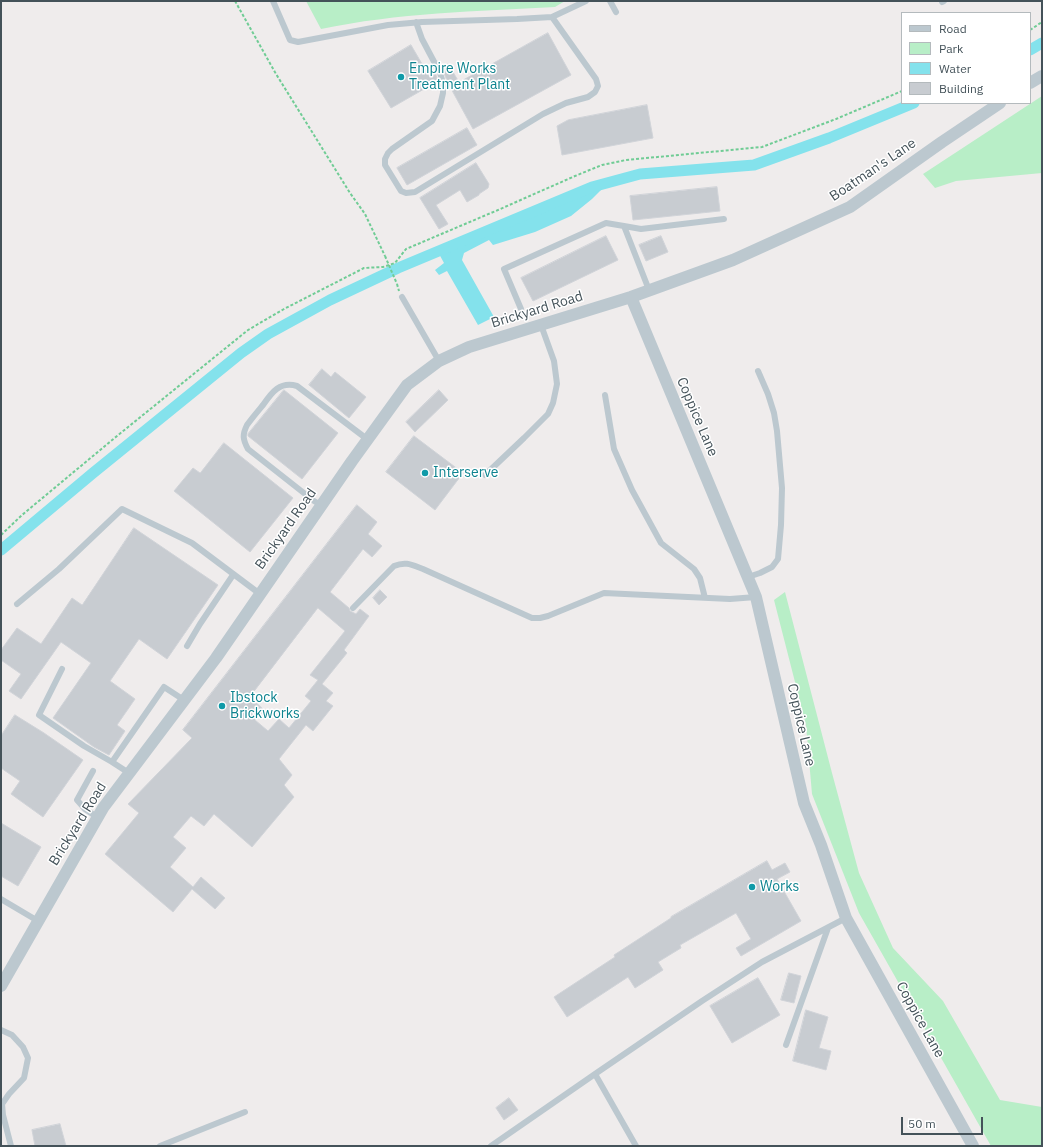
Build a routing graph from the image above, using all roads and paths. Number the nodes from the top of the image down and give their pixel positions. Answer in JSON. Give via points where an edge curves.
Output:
{"nodes":[{"id":1,"x":235,"y":1,"type":"edge"},
{"id":2,"x":273,"y":1,"type":"edge"},
{"id":3,"x":586,"y":1,"type":"edge"},
{"id":4,"x":610,"y":1,"type":"edge"},
{"id":5,"x":616,"y":12,"type":"dead end"},
{"id":6,"x":552,"y":16,"type":"junction"},
{"id":7,"x":416,"y":22,"type":"junction"},
{"id":8,"x":1042,"y":22,"type":"edge"},
{"id":9,"x":1031,"y":29,"type":"edge"},
{"id":10,"x":1042,"y":76,"type":"edge"},
{"id":11,"x":1031,"y":82,"type":"edge"},
{"id":12,"x":901,"y":91,"type":"edge"},
{"id":13,"x":999,"y":104,"type":"edge"},
{"id":14,"x":724,"y":219,"type":"dead end"},
{"id":15,"x":624,"y":226,"type":"junction"},
{"id":16,"x":733,"y":260,"type":"joint"},
{"id":17,"x":397,"y":284,"type":"dead end"},
{"id":18,"x":649,"y":290,"type":"junction"},
{"id":19,"x":631,"y":297,"type":"junction"},
{"id":20,"x":402,"y":298,"type":"dead end"},
{"id":21,"x":521,"y":309,"type":"dead end"},
{"id":22,"x":541,"y":325,"type":"junction"},
{"id":23,"x":439,"y":361,"type":"junction"},
{"id":24,"x":758,"y":371,"type":"dead end"},
{"id":25,"x":605,"y":395,"type":"dead end"},
{"id":26,"x":367,"y":439,"type":"junction"},
{"id":27,"x":485,"y":475,"type":"dead end"},
{"id":28,"x":321,"y":505,"type":"junction"},
{"id":29,"x":1,"y":535,"type":"edge"},
{"id":30,"x":233,"y":575,"type":"junction"},
{"id":31,"x":748,"y":577,"type":"junction"},
{"id":32,"x":260,"y":594,"type":"junction"},
{"id":33,"x":756,"y":597,"type":"junction"},
{"id":34,"x":706,"y":598,"type":"junction"},
{"id":35,"x":17,"y":604,"type":"dead end"},
{"id":36,"x":353,"y":608,"type":"dead end"},
{"id":37,"x":186,"y":646,"type":"dead end"},
{"id":38,"x":62,"y":670,"type":"dead end"},
{"id":39,"x":184,"y":700,"type":"junction"},
{"id":40,"x":112,"y":762,"type":"junction"},
{"id":41,"x":93,"y":770,"type":"dead end"},
{"id":42,"x":129,"y":773,"type":"junction"},
{"id":43,"x":97,"y":818,"type":"junction"},
{"id":44,"x":1,"y":899,"type":"edge"},
{"id":45,"x":846,"y":918,"type":"junction"},
{"id":46,"x":38,"y":920,"type":"junction"},
{"id":47,"x":828,"y":928,"type":"junction"},
{"id":48,"x":1,"y":986,"type":"edge"},
{"id":49,"x":1,"y":1030,"type":"edge"},
{"id":50,"x":786,"y":1045,"type":"dead end"},
{"id":51,"x":595,"y":1074,"type":"junction"},
{"id":52,"x":245,"y":1112,"type":"dead end"},
{"id":53,"x":11,"y":1146,"type":"edge"},
{"id":54,"x":160,"y":1146,"type":"edge"},
{"id":55,"x":491,"y":1146,"type":"edge"},
{"id":56,"x":636,"y":1146,"type":"edge"},
{"id":57,"x":973,"y":1146,"type":"edge"}],
"edges":[{"from":1,"to":17,"type":"path","bridge":true,"via":[[280,80],[365,214]]},
{"from":2,"to":7,"type":"lane","via":[[290,40],[298,42]]},
{"from":3,"to":6,"type":"lane"},
{"from":4,"to":5,"type":"lane"},
{"from":6,"to":7,"type":"lane"},
{"from":6,"to":7,"type":"lane","via":[[596,79],[598,86],[595,92],[543,114],[415,192],[406,194],[401,191],[385,165],[385,159],[392,149],[432,121],[443,93],[440,73]]},
{"from":8,"to":9,"type":"path"},
{"from":10,"to":11,"type":"street"},
{"from":12,"to":29,"type":"path","via":[[762,147],[626,160],[602,165],[406,249],[394,262],[382,267],[364,268],[248,330],[117,436]]},
{"from":13,"to":16,"type":"street","name":"Boatman's Lane","via":[[850,207]]},
{"from":14,"to":15,"type":"lane","via":[[641,229]]},
{"from":15,"to":18,"type":"lane"},
{"from":15,"to":21,"type":"lane","via":[[606,223],[504,269]]},
{"from":16,"to":18,"type":"street","name":"Brickyard Road"},
{"from":18,"to":19,"type":"street","name":"Brickyard Road"},
{"from":19,"to":22,"type":"street","name":"Brickyard Road"},
{"from":19,"to":31,"type":"street","name":"Coppice Lane"},
{"from":20,"to":23,"type":"lane"},
{"from":22,"to":23,"type":"street","name":"Brickyard Road","via":[[469,347]]},
{"from":22,"to":27,"type":"lane","via":[[554,361],[557,384],[553,403],[548,414]]},
{"from":23,"to":26,"type":"street","name":"Brickyard Road","via":[[407,385]]},
{"from":24,"to":31,"type":"lane","via":[[768,394],[777,431],[782,525],[778,559],[772,567]]},
{"from":25,"to":34,"type":"lane","via":[[614,449],[632,490],[661,543],[694,569],[700,578]]},
{"from":26,"to":28,"type":"street","name":"Brickyard Road"},
{"from":26,"to":28,"type":"lane","via":[[292,384],[279,387],[273,392],[247,425],[243,437],[248,449]]},
{"from":28,"to":32,"type":"street","name":"Brickyard Road"},
{"from":30,"to":32,"type":"lane"},
{"from":30,"to":35,"type":"lane","via":[[192,543],[122,509],[60,569]]},
{"from":30,"to":37,"type":"lane"},
{"from":31,"to":33,"type":"street","name":"Coppice Lane"},
{"from":32,"to":39,"type":"street","name":"Brickyard Road"},
{"from":33,"to":34,"type":"lane"},
{"from":33,"to":45,"type":"street","name":"Coppice Lane","via":[[804,803]]},
{"from":34,"to":36,"type":"lane","via":[[604,593],[548,616],[532,618],[408,563],[394,566]]},
{"from":38,"to":40,"type":"lane","via":[[39,714],[84,746]]},
{"from":39,"to":40,"type":"lane","via":[[164,687]]},
{"from":39,"to":42,"type":"street","name":"Brickyard Road"},
{"from":40,"to":42,"type":"lane"},
{"from":41,"to":43,"type":"lane","via":[[77,800]]},
{"from":42,"to":43,"type":"street","name":"Brickyard Road"},
{"from":43,"to":46,"type":"street","name":"Brickyard Road"},
{"from":44,"to":46,"type":"lane"},
{"from":45,"to":47,"type":"lane"},
{"from":45,"to":57,"type":"street","name":"Coppice Lane"},
{"from":46,"to":48,"type":"street","name":"Brickyard Road"},
{"from":47,"to":50,"type":"lane"},
{"from":47,"to":51,"type":"lane","via":[[762,962]]},
{"from":49,"to":53,"type":"lane","via":[[16,1039],[28,1058],[24,1078],[2,1104]]},
{"from":51,"to":55,"type":"lane"},
{"from":51,"to":56,"type":"lane"},
{"from":52,"to":54,"type":"lane"}]}
